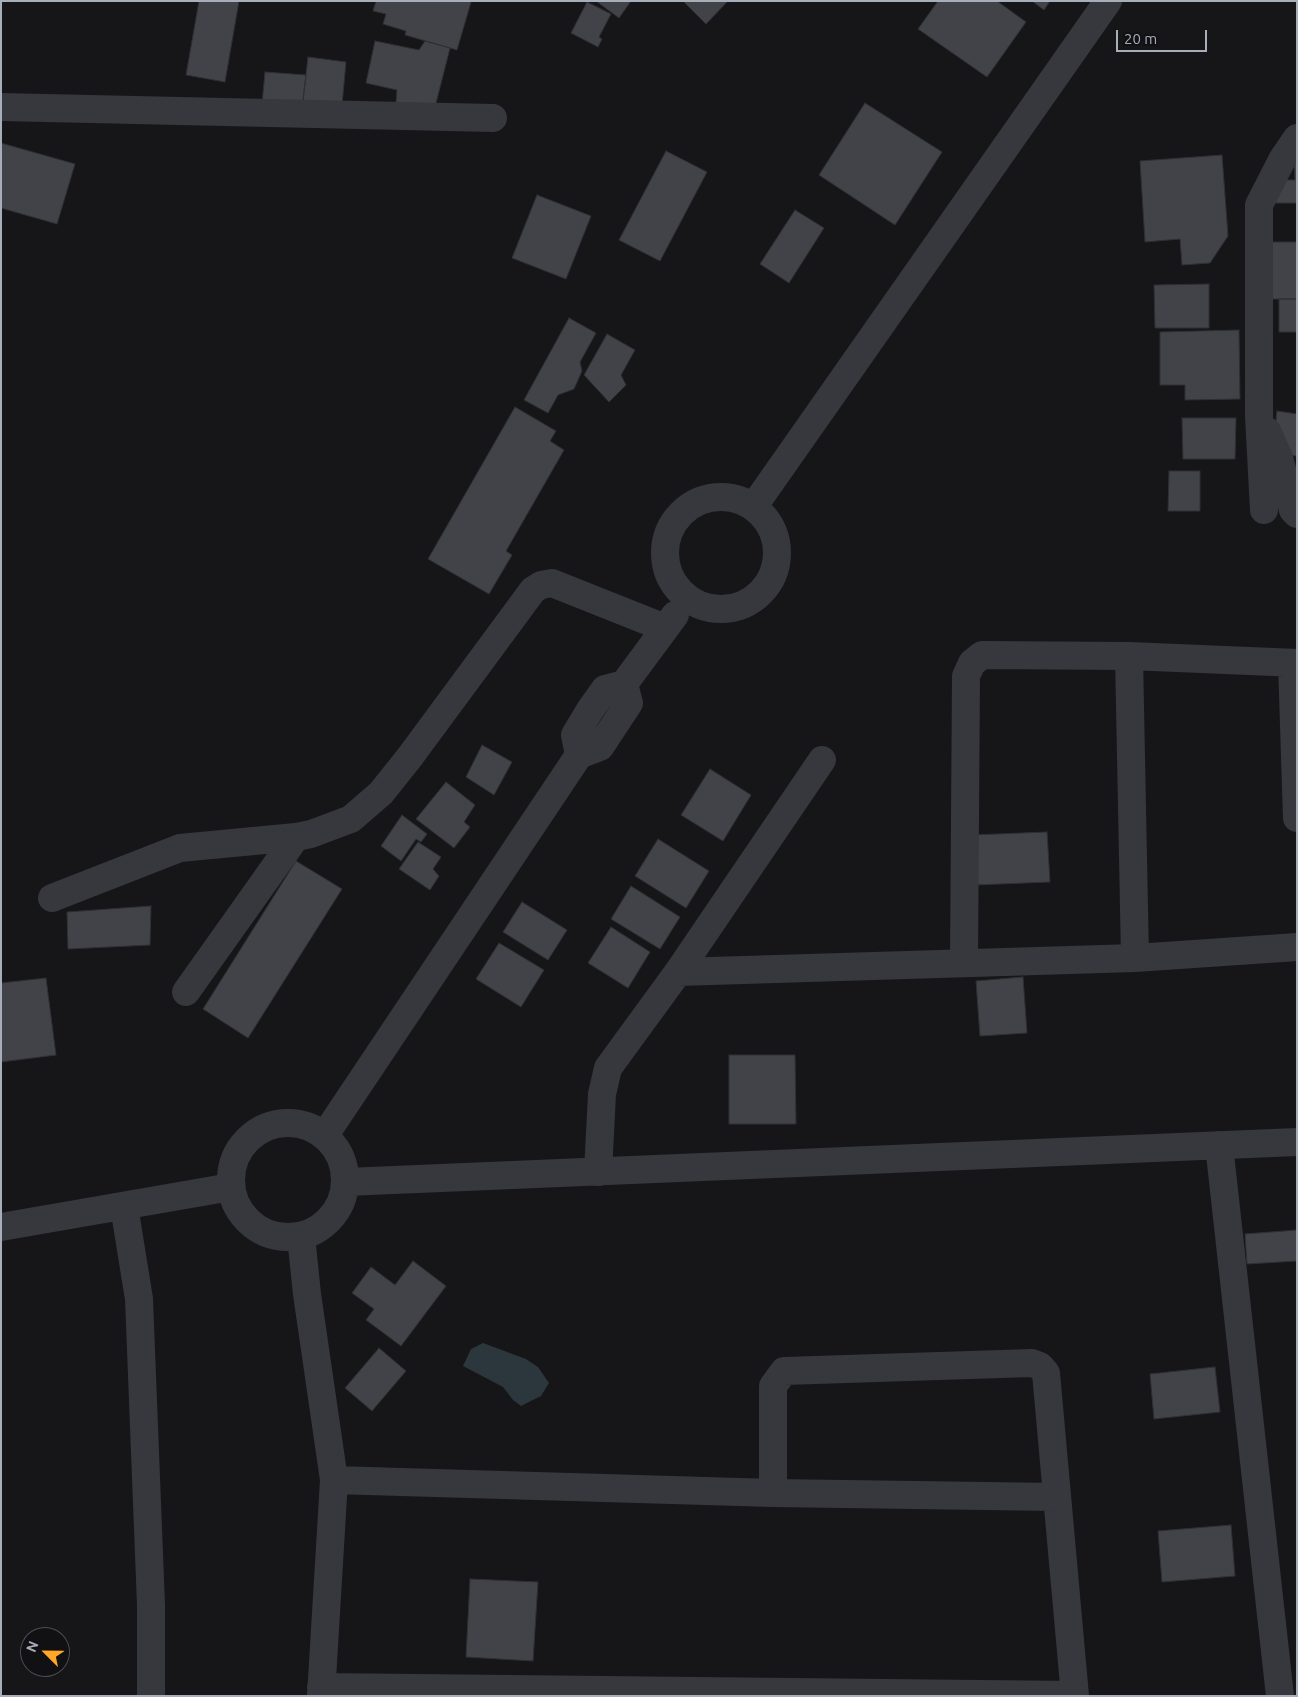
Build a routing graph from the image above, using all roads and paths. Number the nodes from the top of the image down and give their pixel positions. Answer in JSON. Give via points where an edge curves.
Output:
{"nodes":[{"id":1,"x":1108,"y":1,"type":"edge"},
{"id":2,"x":1,"y":107,"type":"edge"},
{"id":3,"x":493,"y":118,"type":"dead end"},
{"id":4,"x":1297,"y":138,"type":"edge"},
{"id":5,"x":1259,"y":416,"type":"junction"},
{"id":6,"x":754,"y":506,"type":"junction"},
{"id":7,"x":1264,"y":510,"type":"dead end"},
{"id":8,"x":1297,"y":514,"type":"edge"},
{"id":9,"x":687,"y":599,"type":"junction"},
{"id":10,"x":665,"y":628,"type":"junction"},
{"id":11,"x":1129,"y":656,"type":"junction"},
{"id":12,"x":1295,"y":663,"type":"edge"},
{"id":13,"x":822,"y":760,"type":"dead end"},
{"id":14,"x":1297,"y":818,"type":"edge"},
{"id":15,"x":296,"y":837,"type":"junction"},
{"id":16,"x":52,"y":898,"type":"dead end"},
{"id":17,"x":1297,"y":947,"type":"edge"},
{"id":18,"x":1135,"y":958,"type":"junction"},
{"id":19,"x":964,"y":962,"type":"junction"},
{"id":20,"x":678,"y":972,"type":"junction"},
{"id":21,"x":186,"y":992,"type":"dead end"},
{"id":22,"x":325,"y":1135,"type":"junction"},
{"id":23,"x":1297,"y":1142,"type":"edge"},
{"id":24,"x":1219,"y":1146,"type":"junction"},
{"id":25,"x":598,"y":1172,"type":"junction"},
{"id":26,"x":346,"y":1182,"type":"junction"},
{"id":27,"x":231,"y":1187,"type":"junction"},
{"id":28,"x":124,"y":1206,"type":"junction"},
{"id":29,"x":1,"y":1226,"type":"edge"},
{"id":30,"x":301,"y":1236,"type":"junction"},
{"id":31,"x":334,"y":1480,"type":"junction"},
{"id":32,"x":773,"y":1493,"type":"junction"},
{"id":33,"x":1056,"y":1497,"type":"junction"},
{"id":34,"x":321,"y":1691,"type":"edge"},
{"id":35,"x":151,"y":1696,"type":"edge"},
{"id":36,"x":1075,"y":1696,"type":"edge"},
{"id":37,"x":1280,"y":1696,"type":"edge"}],
"edges":[{"from":1,"to":6,"type":"street"},
{"from":2,"to":3,"type":"street"},
{"from":4,"to":5,"type":"street","via":[[1260,205]]},
{"from":5,"to":7,"type":"street"},
{"from":5,"to":8,"type":"street","via":[[1280,458],[1293,510]]},
{"from":6,"to":9,"type":"street","via":[[737,498],[717,495],[698,500],[682,511],[670,527],[664,546],[665,566],[673,584]]},
{"from":6,"to":9,"type":"street","via":[[767,519],[775,535],[777,553],[774,570],[766,586],[753,599],[738,607],[720,610],[703,607]]},
{"from":9,"to":10,"type":"street"},
{"from":10,"to":15,"type":"street","via":[[552,583],[541,584],[532,590],[380,793],[351,819]]},
{"from":10,"to":22,"type":"street","via":[[624,684],[605,689],[590,710],[575,735],[579,755]]},
{"from":11,"to":12,"type":"street"},
{"from":11,"to":18,"type":"street"},
{"from":11,"to":19,"type":"street","via":[[982,655],[972,663],[966,676]]},
{"from":12,"to":14,"type":"street"},
{"from":13,"to":20,"type":"street"},
{"from":15,"to":16,"type":"street","via":[[180,848]]},
{"from":15,"to":21,"type":"street"},
{"from":17,"to":18,"type":"street"},
{"from":18,"to":19,"type":"street"},
{"from":19,"to":20,"type":"street"},
{"from":20,"to":25,"type":"street","via":[[608,1068],[602,1094]]},
{"from":22,"to":26,"type":"street","via":[[337,1149],[344,1165]]},
{"from":22,"to":27,"type":"street","via":[[308,1126],[289,1122],[270,1125],[253,1134],[239,1149],[232,1167]]},
{"from":23,"to":24,"type":"street"},
{"from":24,"to":25,"type":"street"},
{"from":24,"to":37,"type":"street"},
{"from":25,"to":26,"type":"street"},
{"from":26,"to":30,"type":"street","via":[[342,1200],[332,1217],[318,1229]]},
{"from":27,"to":28,"type":"street"},
{"from":27,"to":30,"type":"street","via":[[236,1206],[263,1232],[282,1237]]},
{"from":28,"to":29,"type":"street"},
{"from":28,"to":35,"type":"street","via":[[139,1298],[151,1605]]},
{"from":30,"to":31,"type":"street"},
{"from":31,"to":32,"type":"street"},
{"from":31,"to":34,"type":"street"},
{"from":32,"to":33,"type":"street"},
{"from":32,"to":33,"type":"street","via":[[773,1386],[784,1371],[1032,1363],[1046,1372]]},
{"from":33,"to":36,"type":"street"},
{"from":34,"to":36,"type":"street"}]}
